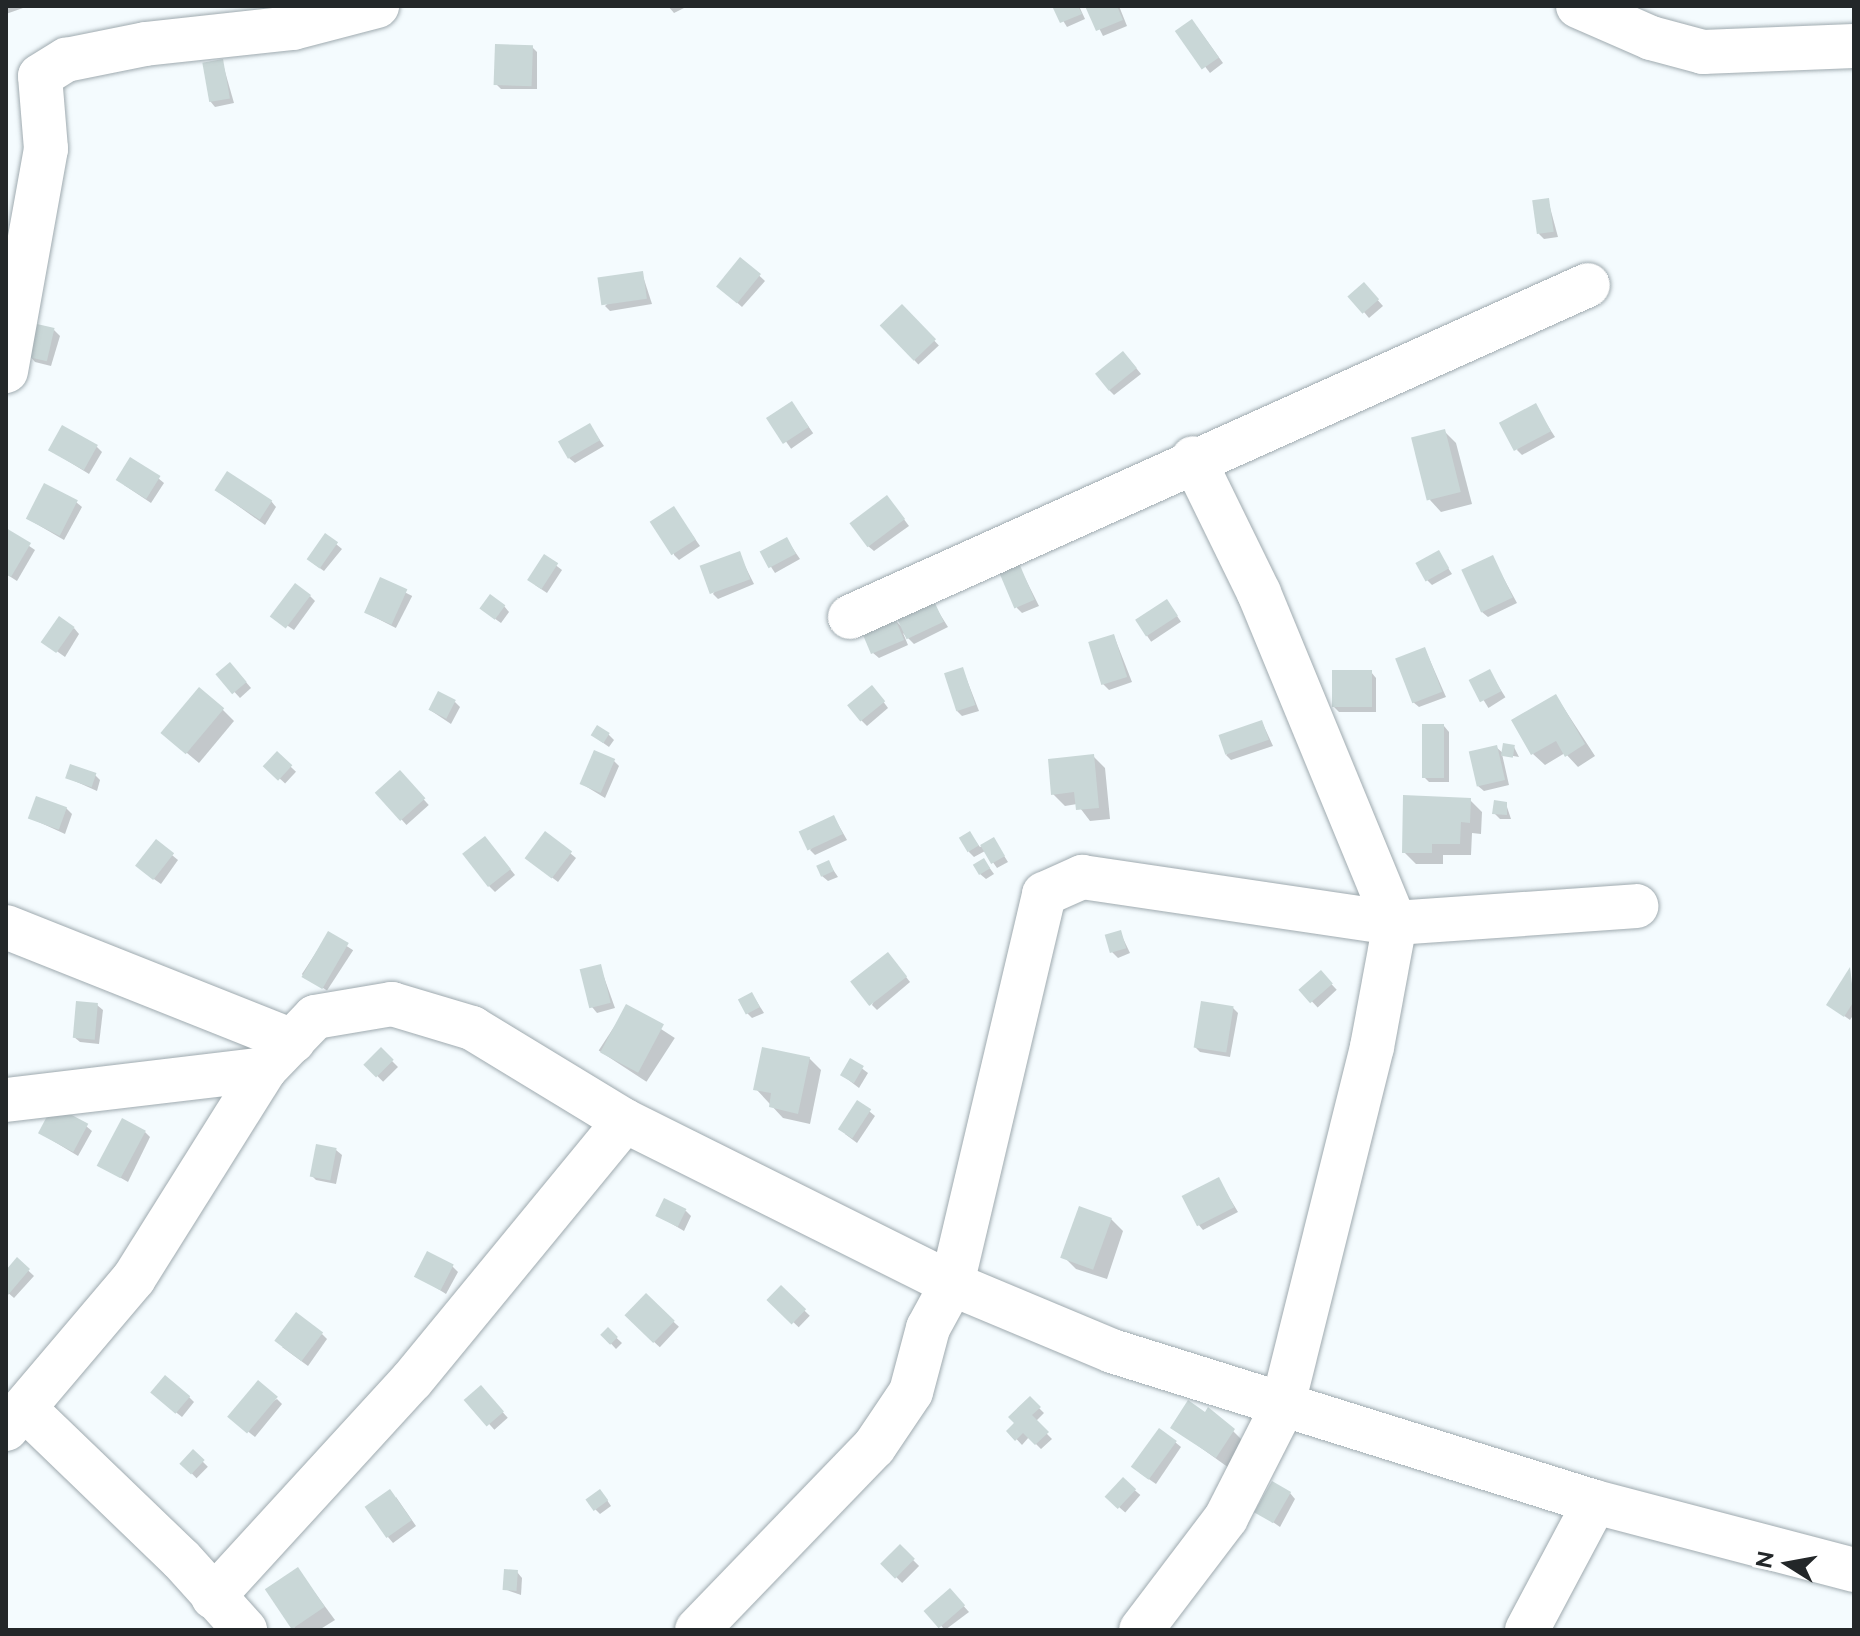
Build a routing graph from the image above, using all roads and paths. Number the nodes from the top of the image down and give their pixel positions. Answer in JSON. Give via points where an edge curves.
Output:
{"nodes":[{"id":1,"x":377,"y":6,"type":"edge"},
{"id":2,"x":1578,"y":6,"type":"edge"},
{"id":3,"x":1854,"y":46,"type":"edge"},
{"id":4,"x":1588,"y":285,"type":"dead end"},
{"id":5,"x":6,"y":371,"type":"edge"},
{"id":6,"x":1193,"y":458,"type":"junction"},
{"id":7,"x":850,"y":617,"type":"dead end"},
{"id":8,"x":1636,"y":906,"type":"dead end"},
{"id":9,"x":1395,"y":923,"type":"junction"},
{"id":10,"x":6,"y":927,"type":"edge"},
{"id":11,"x":279,"y":1055,"type":"junction"},
{"id":12,"x":6,"y":1100,"type":"edge"},
{"id":13,"x":625,"y":1121,"type":"junction"},
{"id":14,"x":952,"y":1284,"type":"junction"},
{"id":15,"x":1282,"y":1408,"type":"junction"},
{"id":16,"x":15,"y":1419,"type":"edge"},
{"id":17,"x":1595,"y":1502,"type":"junction"},
{"id":18,"x":1854,"y":1570,"type":"edge"},
{"id":19,"x":213,"y":1597,"type":"junction"},
{"id":20,"x":245,"y":1630,"type":"edge"},
{"id":21,"x":697,"y":1630,"type":"edge"},
{"id":22,"x":1141,"y":1630,"type":"edge"},
{"id":23,"x":1527,"y":1630,"type":"edge"}],
"edges":[{"from":1,"to":5,"type":"street","via":[[293,28],[145,44],[79,58],[40,76],[46,149]]},
{"from":2,"to":3,"type":"street","via":[[1651,38],[1703,52]]},
{"from":4,"to":6,"type":"street"},
{"from":6,"to":7,"type":"street"},
{"from":6,"to":9,"type":"street","via":[[1259,593]]},
{"from":8,"to":9,"type":"street"},
{"from":9,"to":14,"type":"street","via":[[1082,877],[1044,894]]},
{"from":9,"to":15,"type":"street","via":[[1372,1047]]},
{"from":10,"to":11,"type":"street"},
{"from":11,"to":12,"type":"street"},
{"from":11,"to":13,"type":"street","via":[[315,1017],[392,1004],[472,1028]]},
{"from":11,"to":16,"type":"street","via":[[134,1278]]},
{"from":13,"to":14,"type":"street"},
{"from":13,"to":19,"type":"street","via":[[412,1380]]},
{"from":14,"to":15,"type":"street","via":[[1112,1351]]},
{"from":14,"to":21,"type":"street","via":[[928,1328],[911,1392],[874,1447]]},
{"from":15,"to":17,"type":"street"},
{"from":15,"to":22,"type":"street","via":[[1226,1518]]},
{"from":16,"to":19,"type":"street","via":[[181,1559]]},
{"from":17,"to":18,"type":"street"},
{"from":17,"to":23,"type":"street"},
{"from":19,"to":20,"type":"street"}]}
